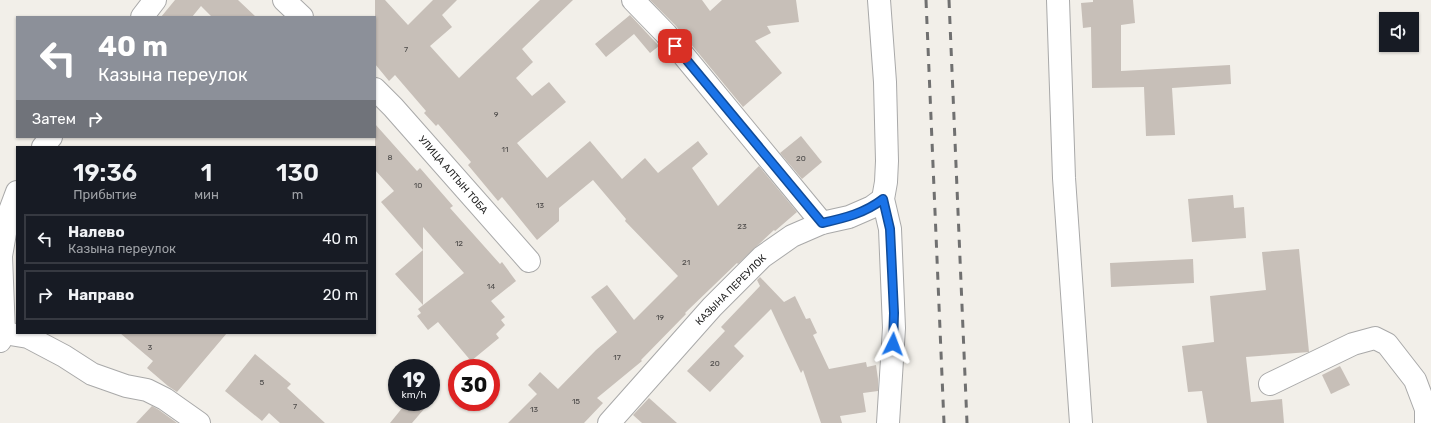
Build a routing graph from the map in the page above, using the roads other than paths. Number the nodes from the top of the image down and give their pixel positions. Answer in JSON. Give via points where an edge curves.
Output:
{"nodes":[{"id":1,"x":155,"y":0,"type":"edge"},
{"id":2,"x":284,"y":0,"type":"edge"},
{"id":3,"x":633,"y":0,"type":"edge"},
{"id":4,"x":879,"y":0,"type":"edge"},
{"id":5,"x":1058,"y":0,"type":"edge"},
{"id":6,"x":143,"y":16,"type":"edge"},
{"id":7,"x":301,"y":16,"type":"edge"},
{"id":8,"x":376,"y":90,"type":"edge"},
{"id":9,"x":50,"y":138,"type":"edge"},
{"id":10,"x":44,"y":146,"type":"edge"},
{"id":11,"x":16,"y":195,"type":"edge"},
{"id":12,"x":883,"y":199,"type":"junction"},
{"id":13,"x":822,"y":223,"type":"junction"},
{"id":14,"x":530,"y":261,"type":"dead end"},
{"id":15,"x":29,"y":335,"type":"edge"},
{"id":16,"x":2,"y":337,"type":"edge"},
{"id":17,"x":1270,"y":384,"type":"dead end"},
{"id":18,"x":199,"y":423,"type":"edge"},
{"id":19,"x":609,"y":423,"type":"edge"},
{"id":20,"x":888,"y":423,"type":"edge"},
{"id":21,"x":1082,"y":423,"type":"edge"},
{"id":22,"x":1426,"y":423,"type":"edge"}],
"edges":[{"from":1,"to":6,"type":"street"},
{"from":2,"to":7,"type":"street"},
{"from":3,"to":13,"type":"street","via":[[666,34]]},
{"from":4,"to":12,"type":"street","via":[[887,161]]},
{"from":5,"to":21,"type":"street","via":[[1064,178]]},
{"from":8,"to":14,"type":"street","name":"УЛИЦА АЛТЫН ТОБА"},
{"from":9,"to":10,"type":"street"},
{"from":11,"to":16,"type":"street","via":[[8,216],[1,256]]},
{"from":12,"to":13,"type":"street","name":"КАЗЫНА ПЕРЕУЛОК","via":[[849,217]]},
{"from":12,"to":20,"type":"street","via":[[890,229],[894,328]]},
{"from":13,"to":19,"type":"street","name":"КАЗЫНА ПЕРЕУЛОК","via":[[792,236],[762,257],[712,307]]},
{"from":15,"to":16,"type":"street"},
{"from":15,"to":18,"type":"street","via":[[92,374],[165,398]]},
{"from":17,"to":22,"type":"street","via":[[1353,344],[1375,338],[1386,344],[1415,380],[1426,409]]}]}
